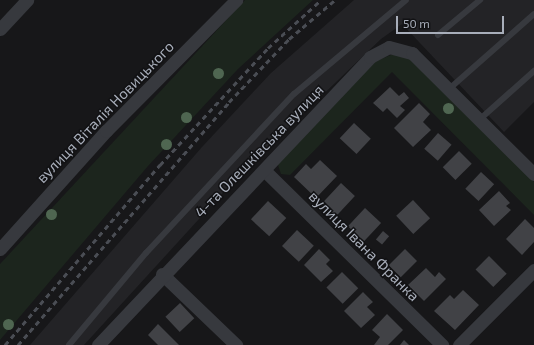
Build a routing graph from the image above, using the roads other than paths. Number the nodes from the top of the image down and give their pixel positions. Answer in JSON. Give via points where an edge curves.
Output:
{"nodes":[{"id":1,"x":27,"y":0,"type":"edge"},
{"id":2,"x":236,"y":0,"type":"edge"},
{"id":3,"x":406,"y":0,"type":"edge"},
{"id":4,"x":480,"y":0,"type":"edge"},
{"id":5,"x":534,"y":14,"type":"edge"},
{"id":6,"x":0,"y":29,"type":"edge"},
{"id":7,"x":438,"y":35,"type":"dead end"},
{"id":8,"x":534,"y":71,"type":"edge"},
{"id":9,"x":449,"y":89,"type":"junction"},
{"id":10,"x":479,"y":120,"type":"junction"},
{"id":11,"x":264,"y":170,"type":"junction"},
{"id":12,"x":534,"y":174,"type":"edge"},
{"id":13,"x":0,"y":249,"type":"edge"},
{"id":14,"x":534,"y":270,"type":"edge"},
{"id":15,"x":162,"y":274,"type":"junction"},
{"id":16,"x":69,"y":345,"type":"edge"},
{"id":17,"x":98,"y":345,"type":"edge"},
{"id":18,"x":236,"y":345,"type":"edge"},
{"id":19,"x":442,"y":345,"type":"edge"},
{"id":20,"x":460,"y":345,"type":"edge"}],
"edges":[{"from":1,"to":6,"type":"street"},
{"from":2,"to":13,"type":"street","name":"вулиця Віталія Новицького","via":[[106,131]]},
{"from":3,"to":16,"type":"lane","via":[[294,94],[146,253]]},
{"from":4,"to":7,"type":"lane"},
{"from":5,"to":9,"type":"lane"},
{"from":8,"to":10,"type":"lane"},
{"from":9,"to":10,"type":"street"},
{"from":9,"to":11,"type":"street","name":"4-та Олешківська вулиця","via":[[404,49],[389,47],[380,51]]},
{"from":10,"to":12,"type":"street"},
{"from":11,"to":15,"type":"street","name":"4-та Олешківська вулиця"},
{"from":11,"to":19,"type":"street","name":"вулиця Івана Франка"},
{"from":14,"to":20,"type":"street"},
{"from":15,"to":17,"type":"street","name":"4-та Олешківська вулиця"},
{"from":15,"to":18,"type":"street"}]}
